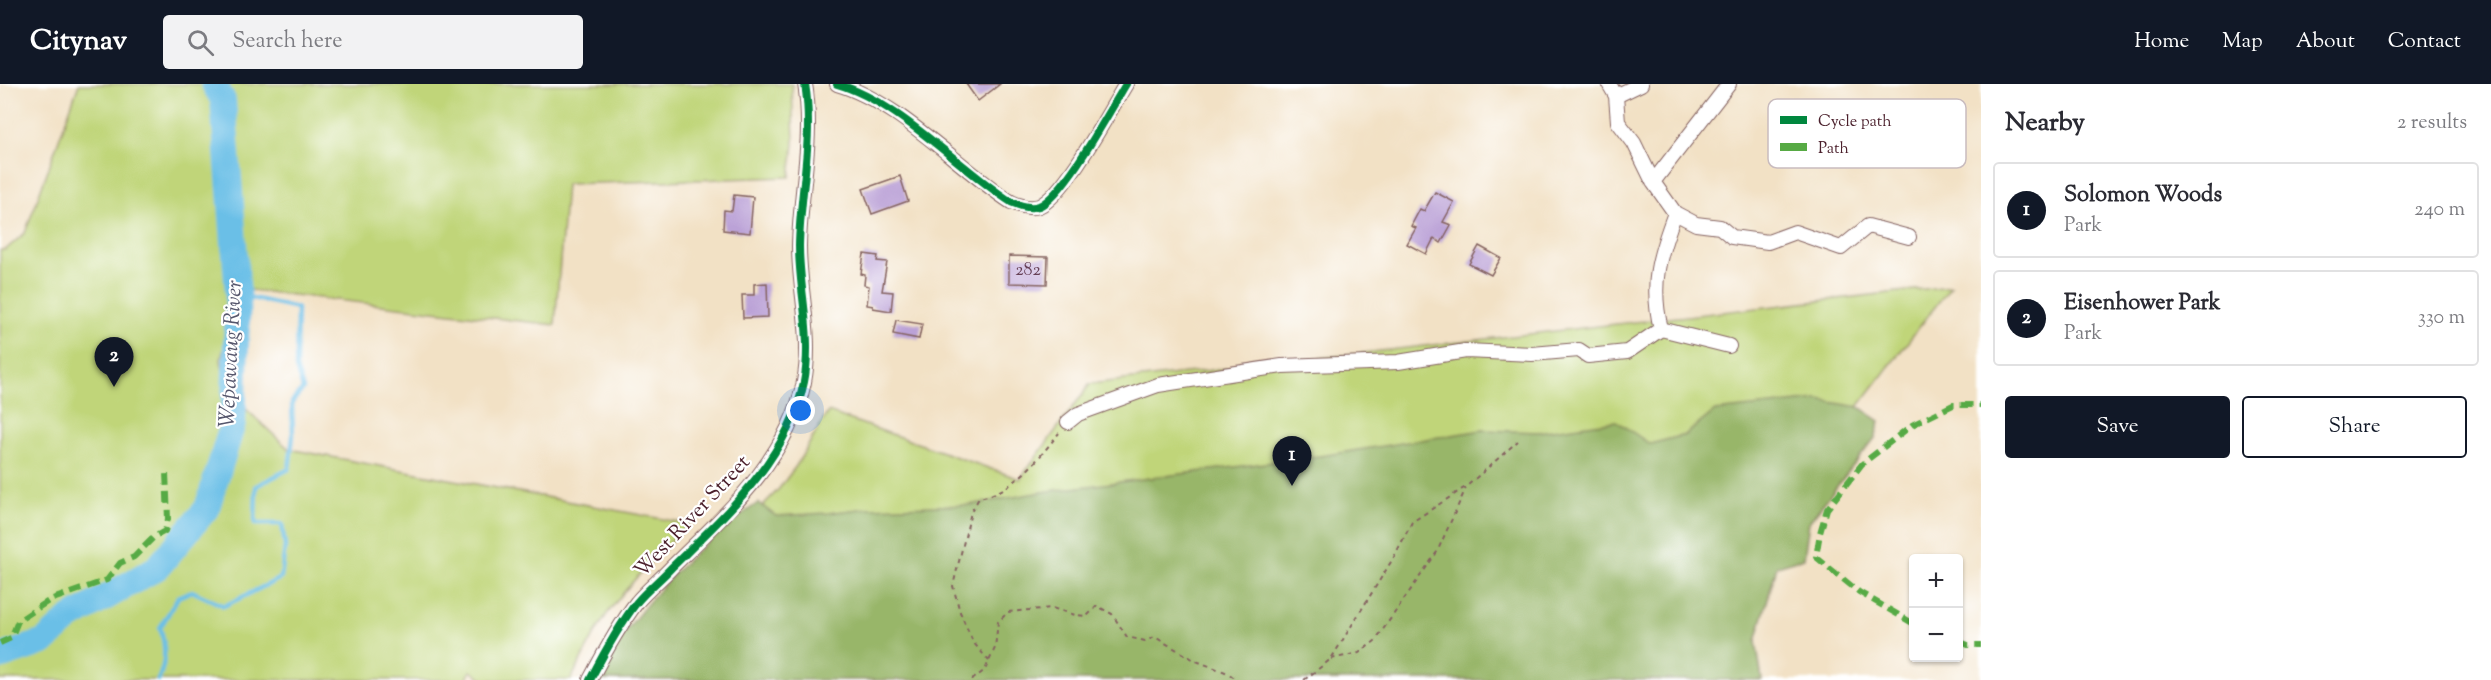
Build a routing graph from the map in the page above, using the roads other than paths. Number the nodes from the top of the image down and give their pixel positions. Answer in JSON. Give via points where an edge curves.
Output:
{"nodes":[{"id":1,"x":805,"y":84,"type":"edge"},
{"id":2,"x":837,"y":84,"type":"edge"},
{"id":3,"x":1126,"y":84,"type":"edge"},
{"id":4,"x":1641,"y":84,"type":"edge"},
{"id":5,"x":1728,"y":84,"type":"edge"},
{"id":6,"x":1612,"y":90,"type":"edge"},
{"id":7,"x":1653,"y":182,"type":"junction"},
{"id":8,"x":1675,"y":213,"type":"junction"},
{"id":9,"x":1909,"y":237,"type":"dead end"},
{"id":10,"x":1661,"y":329,"type":"junction"},
{"id":11,"x":1729,"y":346,"type":"dead end"},
{"id":12,"x":1068,"y":422,"type":"road end"},
{"id":13,"x":590,"y":680,"type":"edge"}],
"edges":[{"from":1,"to":13,"type":"street","name":"West River Street","via":[[809,140],[799,247],[808,351],[798,406],[763,470],[721,519],[637,603]]},
{"from":2,"to":3,"type":"street","via":[[856,90],[891,111],[1000,195],[1030,207],[1039,206],[1055,193]]},
{"from":4,"to":6,"type":"street"},
{"from":5,"to":7,"type":"street"},
{"from":6,"to":7,"type":"street","via":[[1618,122],[1634,143]]},
{"from":7,"to":8,"type":"street"},
{"from":8,"to":9,"type":"street","via":[[1696,224],[1720,227],[1732,237],[1768,242],[1795,232],[1841,248],[1868,226]]},
{"from":8,"to":10,"type":"street","via":[[1656,271],[1654,294]]},
{"from":10,"to":11,"type":"street"},
{"from":10,"to":12,"type":"street","via":[[1627,352],[1588,356],[1579,350],[1532,354],[1466,351],[1398,362],[1282,366],[1219,375],[1158,385],[1085,411]]}]}
